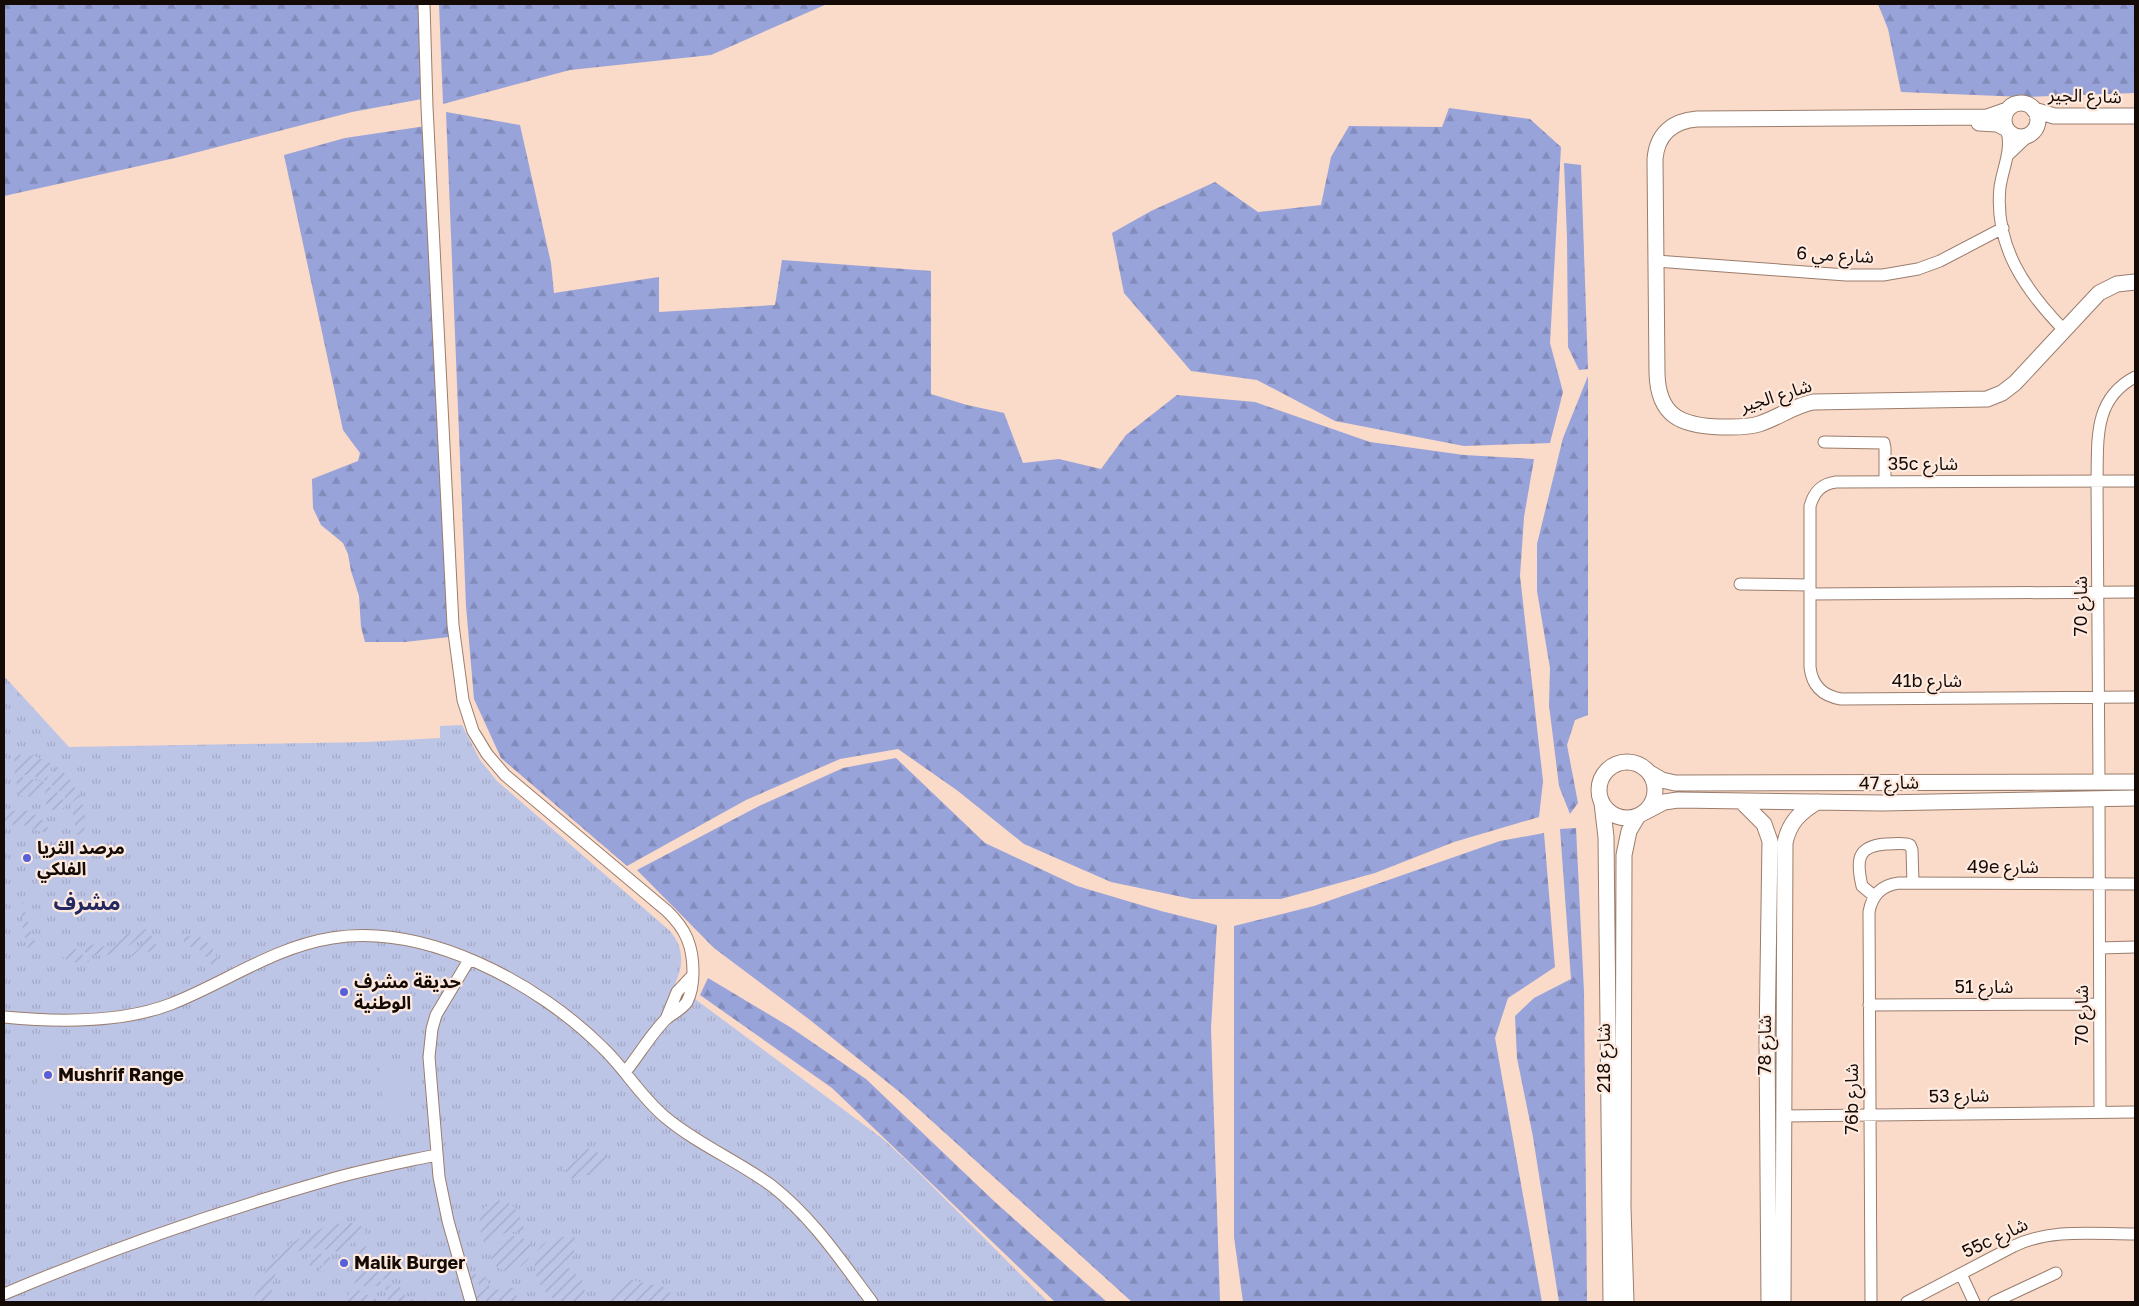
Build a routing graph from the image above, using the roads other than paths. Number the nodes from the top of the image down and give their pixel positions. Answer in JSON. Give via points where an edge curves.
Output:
{"nodes":[{"id":1,"x":424,"y":4,"type":"edge"},
{"id":2,"x":2007,"y":110,"type":"junction"},
{"id":3,"x":2034,"y":110,"type":"junction"},
{"id":4,"x":2135,"y":116,"type":"edge"},
{"id":5,"x":2135,"y":123,"type":"edge"},
{"id":6,"x":2006,"y":130,"type":"junction"},
{"id":7,"x":2031,"y":133,"type":"junction"},
{"id":8,"x":2008,"y":155,"type":"junction"},
{"id":9,"x":1656,"y":160,"type":"junction"},
{"id":10,"x":2002,"y":228,"type":"junction"},
{"id":11,"x":1656,"y":261,"type":"junction"},
{"id":12,"x":2135,"y":282,"type":"edge"},
{"id":13,"x":2064,"y":330,"type":"junction"},
{"id":14,"x":2135,"y":377,"type":"edge"},
{"id":15,"x":1824,"y":442,"type":"dead end"},
{"id":16,"x":2097,"y":481,"type":"junction"},
{"id":17,"x":2135,"y":481,"type":"edge"},
{"id":18,"x":1885,"y":482,"type":"junction"},
{"id":19,"x":1740,"y":584,"type":"dead end"},
{"id":20,"x":1810,"y":589,"type":"junction"},
{"id":21,"x":2099,"y":592,"type":"junction"},
{"id":22,"x":2135,"y":592,"type":"edge"},
{"id":23,"x":2099,"y":697,"type":"junction"},
{"id":24,"x":2135,"y":697,"type":"edge"},
{"id":25,"x":1650,"y":773,"type":"junction"},
{"id":26,"x":2099,"y":782,"type":"junction"},
{"id":27,"x":2135,"y":782,"type":"edge"},
{"id":28,"x":2099,"y":798,"type":"junction"},
{"id":29,"x":2135,"y":798,"type":"edge"},
{"id":30,"x":1742,"y":802,"type":"junction"},
{"id":31,"x":1817,"y":802,"type":"junction"},
{"id":32,"x":1602,"y":803,"type":"junction"},
{"id":33,"x":1641,"y":814,"type":"junction"},
{"id":34,"x":1913,"y":884,"type":"junction"},
{"id":35,"x":2135,"y":884,"type":"edge"},
{"id":36,"x":2100,"y":885,"type":"junction"},
{"id":37,"x":1874,"y":896,"type":"junction"},
{"id":38,"x":2135,"y":947,"type":"edge"},
{"id":39,"x":2100,"y":948,"type":"junction"},
{"id":40,"x":469,"y":960,"type":"junction"},
{"id":41,"x":2099,"y":1004,"type":"junction"},
{"id":42,"x":1869,"y":1005,"type":"junction"},
{"id":43,"x":4,"y":1017,"type":"edge"},
{"id":44,"x":626,"y":1071,"type":"junction"},
{"id":45,"x":2100,"y":1111,"type":"junction"},
{"id":46,"x":2135,"y":1112,"type":"edge"},
{"id":47,"x":1783,"y":1116,"type":"junction"},
{"id":48,"x":1869,"y":1116,"type":"junction"},
{"id":49,"x":1768,"y":1138,"type":"junction"},
{"id":50,"x":436,"y":1155,"type":"junction"},
{"id":51,"x":1784,"y":1175,"type":"junction"},
{"id":52,"x":1769,"y":1230,"type":"junction"},
{"id":53,"x":2135,"y":1234,"type":"edge"},
{"id":54,"x":2056,"y":1273,"type":"dead end"},
{"id":55,"x":1961,"y":1274,"type":"junction"},
{"id":56,"x":4,"y":1294,"type":"edge"},
{"id":57,"x":1783,"y":1297,"type":"edge"},
{"id":58,"x":471,"y":1302,"type":"edge"},
{"id":59,"x":872,"y":1302,"type":"edge"},
{"id":60,"x":1611,"y":1302,"type":"edge"},
{"id":61,"x":1626,"y":1302,"type":"edge"},
{"id":62,"x":1769,"y":1302,"type":"edge"},
{"id":63,"x":1871,"y":1302,"type":"edge"},
{"id":64,"x":1907,"y":1302,"type":"edge"},
{"id":65,"x":1974,"y":1302,"type":"edge"},
{"id":66,"x":1994,"y":1302,"type":"edge"}],
"edges":[{"from":1,"to":44,"type":"street","via":[[453,625],[463,700],[473,731],[500,770],[677,921],[691,945],[693,975],[688,1000],[666,1019]]},
{"from":2,"to":3,"type":"street","via":[[2018,103],[2027,104]]},
{"from":2,"to":6,"type":"street","via":[[2003,121]]},
{"from":2,"to":9,"type":"street","name":"شارع الجير","via":[[1987,116],[1689,120],[1664,133]]},
{"from":3,"to":4,"type":"street","name":"شارع الجير","via":[[2054,116]]},
{"from":3,"to":7,"type":"street","via":[[2038,122]]},
{"from":5,"to":7,"type":"street","name":"شارع الجير","via":[[2056,123]]},
{"from":6,"to":7,"type":"street","via":[[2019,138]]},
{"from":6,"to":8,"type":"street"},
{"from":6,"to":9,"type":"street","via":[[1990,123],[1692,126],[1670,137]]},
{"from":7,"to":8,"type":"street"},
{"from":8,"to":10,"type":"street","via":[[2000,187]]},
{"from":9,"to":11,"type":"street","name":"شارع الجير"},
{"from":10,"to":11,"type":"street","name":"شارع مي 6","via":[[1940,261],[1918,269],[1883,275]]},
{"from":10,"to":13,"type":"street","via":[[2009,252],[2026,287]]},
{"from":11,"to":13,"type":"street","name":"شارع الجير","via":[[1659,394],[1674,416],[1699,426],[1749,426],[1765,422],[1796,406],[1822,401],[1987,399],[2009,389]]},
{"from":12,"to":13,"type":"street","name":"شارع الجير","via":[[2117,284],[2099,293]]},
{"from":14,"to":16,"type":"street","name":"شارع 70","via":[[2113,394],[2101,418]]},
{"from":15,"to":18,"type":"street","via":[[1884,443]]},
{"from":16,"to":17,"type":"street","name":"35c شارع"},
{"from":16,"to":18,"type":"street","name":"35c شارع"},
{"from":16,"to":21,"type":"street","name":"شارع 70"},
{"from":18,"to":20,"type":"street","name":"35c شارع","via":[[1828,483],[1816,492],[1810,506]]},
{"from":19,"to":20,"type":"street"},
{"from":20,"to":21,"type":"street"},
{"from":20,"to":23,"type":"street","name":"41b شارع","via":[[1811,674],[1816,687],[1827,696],[1841,699]]},
{"from":21,"to":22,"type":"street"},
{"from":21,"to":23,"type":"street","name":"شارع 70"},
{"from":23,"to":24,"type":"street","name":"41b شارع"},
{"from":23,"to":26,"type":"street","name":"شارع 70"},
{"from":25,"to":26,"type":"street","name":"شارع 47","via":[[1675,783]]},
{"from":25,"to":32,"type":"street","via":[[1644,767],[1628,762],[1612,766],[1599,786]]},
{"from":25,"to":33,"type":"street","via":[[1656,790],[1653,802]]},
{"from":26,"to":27,"type":"street","name":"شارع 47"},
{"from":28,"to":29,"type":"street","name":"شارع 47"},
{"from":28,"to":31,"type":"street","name":"شارع 47"},
{"from":28,"to":36,"type":"street","name":"شارع 70"},
{"from":30,"to":31,"type":"street","name":"شارع 47"},
{"from":30,"to":33,"type":"street","name":"شارع 47","via":[[1678,800],[1664,802]]},
{"from":30,"to":49,"type":"street","name":"شارع 78","via":[[1764,824],[1770,841]]},
{"from":31,"to":47,"type":"street","name":"شارع 78","via":[[1794,819],[1785,843]]},
{"from":32,"to":33,"type":"street","via":[[1621,818]]},
{"from":32,"to":60,"type":"street","via":[[1606,837]]},
{"from":33,"to":61,"type":"street","name":"شارع 218","via":[[1629,831],[1624,855],[1623,1208]]},
{"from":34,"to":36,"type":"street","name":"49e شارع"},
{"from":34,"to":37,"type":"street","name":"49e شارع","via":[[1888,886]]},
{"from":34,"to":37,"type":"street","via":[[1910,845],[1872,845],[1862,851],[1859,858],[1862,886]]},
{"from":35,"to":36,"type":"street","name":"49e شارع"},
{"from":36,"to":39,"type":"street","name":"شارع 70"},
{"from":37,"to":42,"type":"street","name":"76b شارع","via":[[1869,912]]},
{"from":38,"to":39,"type":"street"},
{"from":39,"to":41,"type":"street","name":"شارع 70"},
{"from":40,"to":43,"type":"street","via":[[406,939],[377,935],[346,936],[286,950],[152,1010],[94,1018]]},
{"from":40,"to":44,"type":"street","via":[[510,980],[555,1008]]},
{"from":40,"to":50,"type":"street","via":[[442,1004],[430,1036]]},
{"from":41,"to":42,"type":"street","name":"شارع 51"},
{"from":41,"to":45,"type":"street","name":"شارع 70"},
{"from":42,"to":48,"type":"street","name":"76b شارع"},
{"from":44,"to":59,"type":"street","via":[[665,1117],[770,1185],[799,1209]]},
{"from":45,"to":46,"type":"street","name":"شارع 53"},
{"from":45,"to":48,"type":"street","name":"شارع 53"},
{"from":47,"to":48,"type":"street","name":"شارع 53"},
{"from":47,"to":51,"type":"street","name":"شارع 78"},
{"from":48,"to":63,"type":"street","name":"76b شارع"},
{"from":49,"to":51,"type":"street","via":[[1774,1148],[1776,1174],[1779,1177]]},
{"from":49,"to":52,"type":"street","name":"شارع 78"},
{"from":50,"to":56,"type":"street","via":[[342,1176],[297,1190],[93,1258]]},
{"from":50,"to":58,"type":"street","via":[[448,1221]]},
{"from":51,"to":57,"type":"street","name":"شارع 78"},
{"from":52,"to":57,"type":"street","via":[[1774,1228],[1778,1233]]},
{"from":52,"to":62,"type":"street","name":"شارع 78"},
{"from":53,"to":55,"type":"street","name":"55c شارع","via":[[2059,1233],[2040,1236]]},
{"from":54,"to":66,"type":"street"},
{"from":55,"to":64,"type":"street","name":"55c شارع"},
{"from":55,"to":65,"type":"street"}]}
